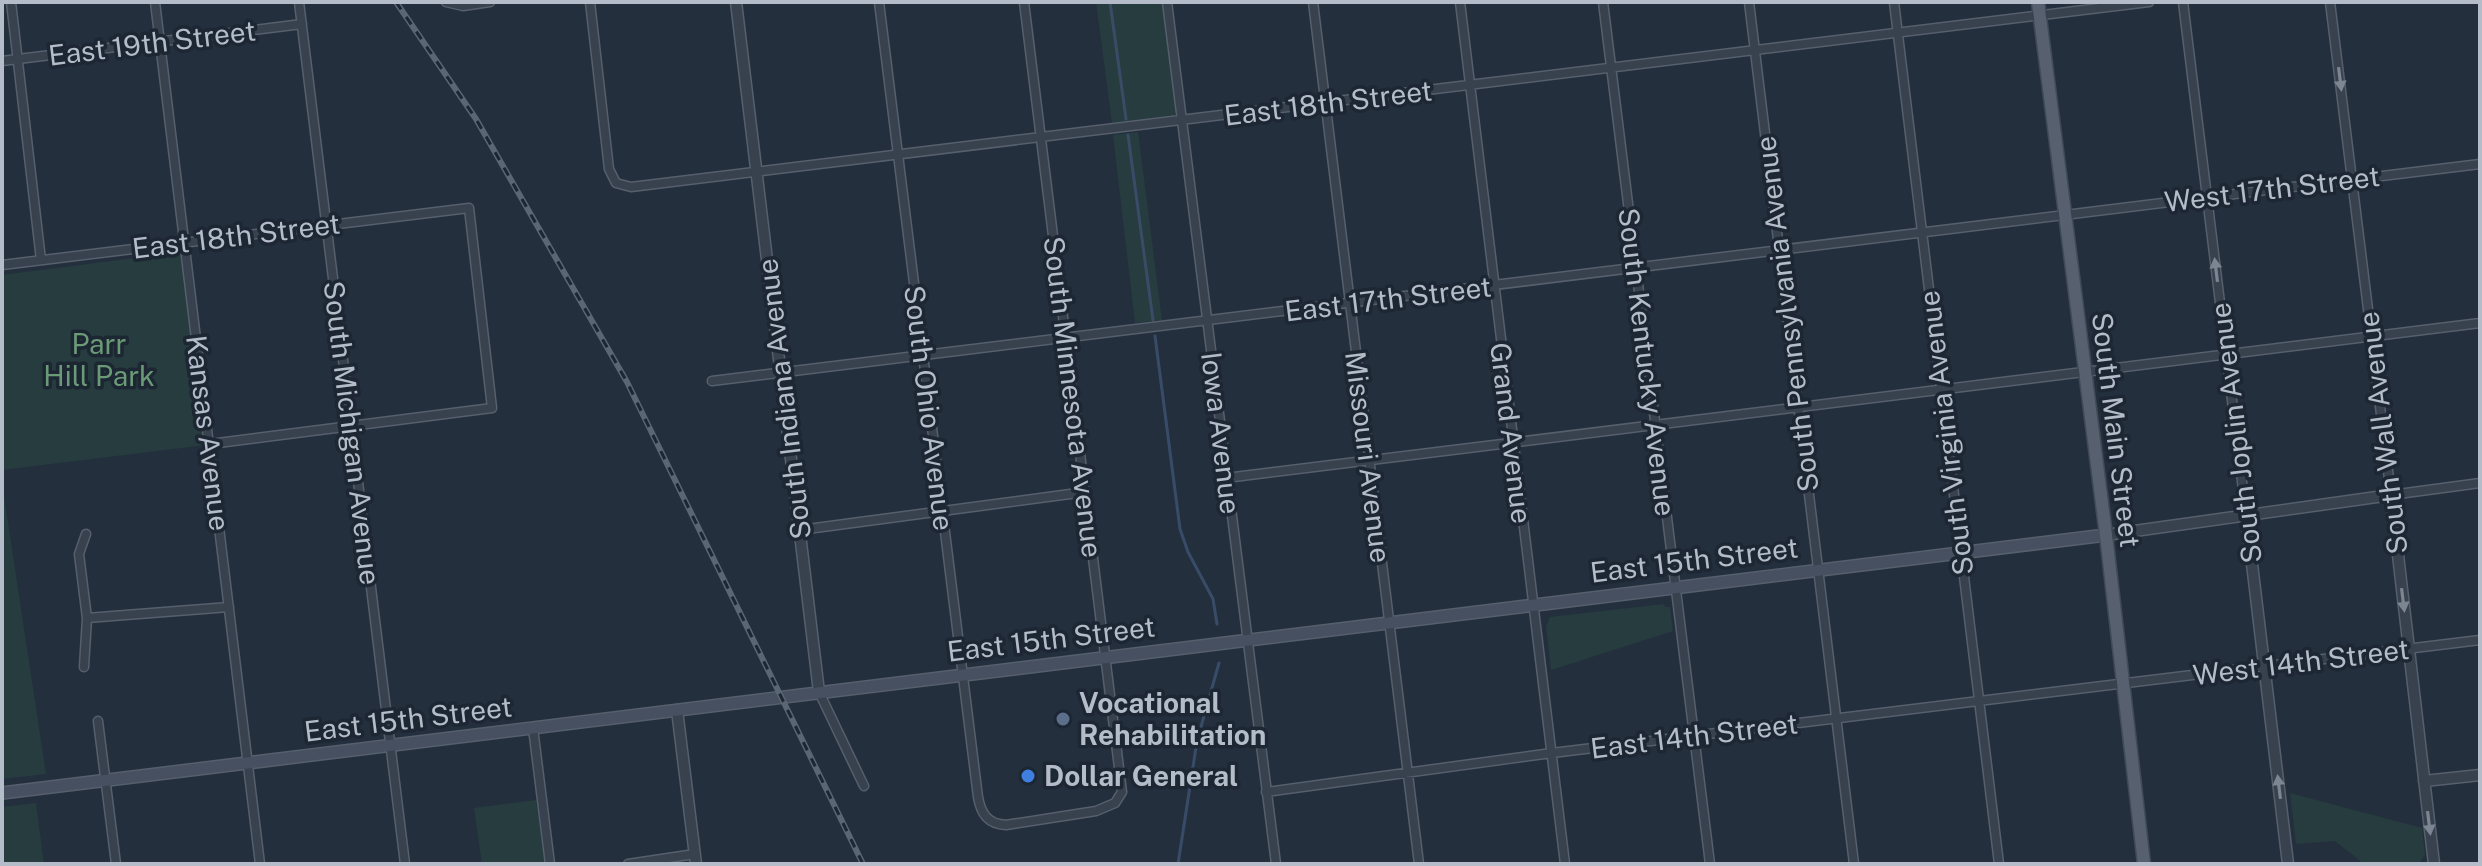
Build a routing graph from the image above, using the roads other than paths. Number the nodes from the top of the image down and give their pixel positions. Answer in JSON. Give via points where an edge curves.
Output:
{"nodes":[{"id":1,"x":11,"y":2,"type":"edge"},
{"id":2,"x":155,"y":2,"type":"edge"},
{"id":3,"x":299,"y":2,"type":"edge"},
{"id":4,"x":490,"y":2,"type":"edge"},
{"id":5,"x":590,"y":2,"type":"edge"},
{"id":6,"x":736,"y":2,"type":"edge"},
{"id":7,"x":879,"y":2,"type":"edge"},
{"id":8,"x":1024,"y":2,"type":"edge"},
{"id":9,"x":1167,"y":2,"type":"edge"},
{"id":10,"x":1313,"y":2,"type":"edge"},
{"id":11,"x":1460,"y":2,"type":"edge"},
{"id":12,"x":1603,"y":2,"type":"edge"},
{"id":13,"x":1749,"y":2,"type":"edge"},
{"id":14,"x":1894,"y":2,"type":"edge"},
{"id":15,"x":2038,"y":2,"type":"edge"},
{"id":16,"x":2149,"y":2,"type":"edge"},
{"id":17,"x":2183,"y":2,"type":"edge"},
{"id":18,"x":2330,"y":2,"type":"edge"},
{"id":19,"x":447,"y":3,"type":"edge"},
{"id":20,"x":2040,"y":16,"type":"junction"},
{"id":21,"x":302,"y":24,"type":"junction"},
{"id":22,"x":1898,"y":34,"type":"junction"},
{"id":23,"x":159,"y":42,"type":"junction"},
{"id":24,"x":1755,"y":52,"type":"junction"},
{"id":25,"x":18,"y":59,"type":"junction"},
{"id":26,"x":2,"y":61,"type":"edge"},
{"id":27,"x":1611,"y":68,"type":"junction"},
{"id":28,"x":1470,"y":86,"type":"junction"},
{"id":29,"x":1325,"y":103,"type":"junction"},
{"id":30,"x":1183,"y":120,"type":"junction"},
{"id":31,"x":1040,"y":138,"type":"junction"},
{"id":32,"x":898,"y":155,"type":"junction"},
{"id":33,"x":2480,"y":164,"type":"edge"},
{"id":34,"x":757,"y":172,"type":"junction"},
{"id":35,"x":2352,"y":179,"type":"junction"},
{"id":36,"x":2207,"y":197,"type":"junction"},
{"id":37,"x":2064,"y":215,"type":"junction"},
{"id":38,"x":326,"y":225,"type":"junction"},
{"id":39,"x":1922,"y":233,"type":"junction"},
{"id":40,"x":184,"y":243,"type":"junction"},
{"id":41,"x":1779,"y":251,"type":"junction"},
{"id":42,"x":41,"y":260,"type":"junction"},
{"id":43,"x":2,"y":265,"type":"edge"},
{"id":44,"x":1635,"y":269,"type":"junction"},
{"id":45,"x":1493,"y":287,"type":"junction"},
{"id":46,"x":1349,"y":304,"type":"junction"},
{"id":47,"x":1207,"y":321,"type":"junction"},
{"id":48,"x":2480,"y":323,"type":"edge"},
{"id":49,"x":2371,"y":336,"type":"junction"},
{"id":50,"x":1065,"y":338,"type":"junction"},
{"id":51,"x":2226,"y":354,"type":"junction"},
{"id":52,"x":922,"y":355,"type":"junction"},
{"id":53,"x":2083,"y":372,"type":"junction"},
{"id":54,"x":781,"y":373,"type":"junction"},
{"id":55,"x":712,"y":381,"type":"dead end"},
{"id":56,"x":1941,"y":389,"type":"junction"},
{"id":57,"x":1798,"y":407,"type":"junction"},
{"id":58,"x":1655,"y":425,"type":"junction"},
{"id":59,"x":352,"y":426,"type":"junction"},
{"id":60,"x":1512,"y":441,"type":"junction"},
{"id":61,"x":210,"y":444,"type":"junction"},
{"id":62,"x":1369,"y":459,"type":"junction"},
{"id":63,"x":1226,"y":478,"type":"junction"},
{"id":64,"x":2480,"y":483,"type":"edge"},
{"id":65,"x":1085,"y":492,"type":"junction"},
{"id":66,"x":2391,"y":495,"type":"junction"},
{"id":67,"x":942,"y":511,"type":"junction"},
{"id":68,"x":2246,"y":514,"type":"junction"},
{"id":69,"x":800,"y":530,"type":"junction"},
{"id":70,"x":86,"y":534,"type":"dead end"},
{"id":71,"x":2106,"y":535,"type":"junction"},
{"id":72,"x":1961,"y":553,"type":"junction"},
{"id":73,"x":1818,"y":570,"type":"junction"},
{"id":74,"x":1674,"y":587,"type":"junction"},
{"id":75,"x":1533,"y":604,"type":"junction"},
{"id":76,"x":229,"y":607,"type":"junction"},
{"id":77,"x":87,"y":618,"type":"junction"},
{"id":78,"x":1389,"y":622,"type":"junction"},
{"id":79,"x":1247,"y":640,"type":"junction"},
{"id":80,"x":2480,"y":640,"type":"edge"},
{"id":81,"x":2408,"y":649,"type":"junction"},
{"id":82,"x":1106,"y":657,"type":"junction"},
{"id":83,"x":2264,"y":665,"type":"junction"},
{"id":84,"x":84,"y":667,"type":"dead end"},
{"id":85,"x":962,"y":674,"type":"junction"},
{"id":86,"x":2122,"y":683,"type":"junction"},
{"id":87,"x":819,"y":692,"type":"junction"},
{"id":88,"x":1979,"y":701,"type":"junction"},
{"id":89,"x":677,"y":710,"type":"junction"},
{"id":90,"x":1836,"y":719,"type":"junction"},
{"id":91,"x":98,"y":721,"type":"dead end"},
{"id":92,"x":533,"y":728,"type":"junction"},
{"id":93,"x":1694,"y":736,"type":"junction"},
{"id":94,"x":391,"y":746,"type":"junction"},
{"id":95,"x":1552,"y":753,"type":"junction"},
{"id":96,"x":248,"y":763,"type":"junction"},
{"id":97,"x":1408,"y":771,"type":"junction"},
{"id":98,"x":2480,"y":775,"type":"edge"},
{"id":99,"x":106,"y":781,"type":"junction"},
{"id":100,"x":2424,"y":781,"type":"junction"},
{"id":101,"x":864,"y":786,"type":"dead end"},
{"id":102,"x":1266,"y":792,"type":"junction"},
{"id":103,"x":2,"y":793,"type":"edge"},
{"id":104,"x":983,"y":814,"type":"joint"},
{"id":105,"x":695,"y":859,"type":"edge"},
{"id":106,"x":116,"y":864,"type":"edge"},
{"id":107,"x":260,"y":864,"type":"edge"},
{"id":108,"x":405,"y":864,"type":"edge"},
{"id":109,"x":550,"y":864,"type":"edge"},
{"id":110,"x":628,"y":864,"type":"edge"},
{"id":111,"x":1276,"y":864,"type":"edge"},
{"id":112,"x":1419,"y":864,"type":"edge"},
{"id":113,"x":1565,"y":864,"type":"edge"},
{"id":114,"x":1710,"y":864,"type":"edge"},
{"id":115,"x":1854,"y":864,"type":"edge"},
{"id":116,"x":1999,"y":864,"type":"edge"},
{"id":117,"x":2144,"y":864,"type":"edge"},
{"id":118,"x":2288,"y":864,"type":"edge"},
{"id":119,"x":2434,"y":864,"type":"edge"}],
"edges":[{"from":1,"to":25,"type":"street"},
{"from":2,"to":23,"type":"street","name":"Kansas Avenue"},
{"from":3,"to":21,"type":"street","name":"South Michigan Avenue"},
{"from":4,"to":19,"type":"street"},
{"from":5,"to":34,"type":"street","name":"East 18th Street","via":[[609,169],[616,183],[631,187]]},
{"from":6,"to":34,"type":"street","name":"South Indiana Avenue"},
{"from":7,"to":32,"type":"street","name":"South Ohio Avenue"},
{"from":8,"to":31,"type":"street","name":"South Minnesota Avenue"},
{"from":9,"to":30,"type":"street","name":"Iowa Avenue"},
{"from":10,"to":29,"type":"street","name":"Missouri Avenue"},
{"from":11,"to":28,"type":"street","name":"Grand Avenue"},
{"from":12,"to":27,"type":"street","name":"South Kentucky Avenue"},
{"from":13,"to":24,"type":"street","name":"South Pennsylvania Avenue"},
{"from":14,"to":22,"type":"street","name":"South Virginia Avenue"},
{"from":15,"to":20,"type":"main road","name":"South Main Street"},
{"from":16,"to":20,"type":"street","name":"East 18th Street"},
{"from":17,"to":36,"type":"street","name":"South Joplin Avenue"},
{"from":18,"to":35,"type":"street","name":"South Wall Avenue","one_way":true},
{"from":20,"to":22,"type":"street","name":"East 18th Street"},
{"from":20,"to":37,"type":"main road","name":"South Main Street"},
{"from":21,"to":23,"type":"street","name":"East 19th Street"},
{"from":21,"to":38,"type":"street","name":"South Michigan Avenue"},
{"from":22,"to":24,"type":"street","name":"East 18th Street"},
{"from":22,"to":39,"type":"street","name":"South Virginia Avenue"},
{"from":23,"to":25,"type":"street","name":"East 19th Street"},
{"from":23,"to":40,"type":"street","name":"Kansas Avenue"},
{"from":24,"to":27,"type":"street","name":"East 18th Street"},
{"from":24,"to":41,"type":"street","name":"South Pennsylvania Avenue"},
{"from":25,"to":26,"type":"street","name":"East 19th Street"},
{"from":25,"to":42,"type":"street"},
{"from":27,"to":28,"type":"street","name":"East 18th Street"},
{"from":27,"to":44,"type":"street","name":"South Kentucky Avenue"},
{"from":28,"to":29,"type":"street","name":"East 18th Street"},
{"from":28,"to":45,"type":"street","name":"Grand Avenue"},
{"from":29,"to":30,"type":"street","name":"East 18th Street"},
{"from":29,"to":46,"type":"street","name":"Missouri Avenue"},
{"from":30,"to":31,"type":"street","name":"East 18th Street"},
{"from":30,"to":47,"type":"street","name":"Iowa Avenue"},
{"from":31,"to":32,"type":"street","name":"East 18th Street"},
{"from":31,"to":50,"type":"street","name":"South Minnesota Avenue"},
{"from":32,"to":34,"type":"street","name":"East 18th Street"},
{"from":32,"to":52,"type":"street","name":"South Ohio Avenue"},
{"from":33,"to":35,"type":"street","name":"West 17th Street"},
{"from":34,"to":54,"type":"street","name":"South Indiana Avenue"},
{"from":35,"to":36,"type":"street","name":"West 17th Street"},
{"from":35,"to":49,"type":"street","name":"South Wall Avenue"},
{"from":36,"to":37,"type":"street","name":"West 17th Street"},
{"from":51,"to":36,"type":"street","name":"South Joplin Avenue","one_way":true},
{"from":37,"to":39,"type":"street","name":"East 17th Street"},
{"from":37,"to":53,"type":"main road","name":"South Main Street"},
{"from":38,"to":40,"type":"street","name":"East 18th Street"},
{"from":38,"to":59,"type":"street","name":"South Michigan Avenue"},
{"from":38,"to":59,"type":"street","name":"East 18th Street","via":[[469,208],[492,408]]},
{"from":39,"to":41,"type":"street","name":"East 17th Street"},
{"from":39,"to":56,"type":"street","name":"South Virginia Avenue"},
{"from":40,"to":42,"type":"street","name":"East 18th Street"},
{"from":40,"to":61,"type":"street","name":"Kansas Avenue"},
{"from":41,"to":44,"type":"street","name":"East 17th Street"},
{"from":41,"to":57,"type":"street","name":"South Pennsylvania Avenue"},
{"from":42,"to":43,"type":"street","name":"East 18th Street"},
{"from":44,"to":45,"type":"street","name":"East 17th Street"},
{"from":44,"to":58,"type":"street","name":"South Kentucky Avenue"},
{"from":45,"to":46,"type":"street","name":"East 17th Street"},
{"from":45,"to":60,"type":"street","name":"Grand Avenue"},
{"from":46,"to":47,"type":"street","name":"East 17th Street"},
{"from":46,"to":62,"type":"street","name":"Missouri Avenue"},
{"from":47,"to":50,"type":"street","name":"East 17th Street"},
{"from":47,"to":63,"type":"street","name":"Iowa Avenue"},
{"from":48,"to":49,"type":"street"},
{"from":49,"to":51,"type":"street"},
{"from":49,"to":66,"type":"street","name":"South Wall Avenue"},
{"from":50,"to":52,"type":"street","name":"East 17th Street"},
{"from":50,"to":65,"type":"street","name":"South Minnesota Avenue"},
{"from":51,"to":53,"type":"street"},
{"from":51,"to":68,"type":"street","name":"South Joplin Avenue"},
{"from":52,"to":54,"type":"street","name":"East 17th Street"},
{"from":52,"to":67,"type":"street","name":"South Ohio Avenue"},
{"from":53,"to":56,"type":"street"},
{"from":53,"to":71,"type":"main road","name":"South Main Street"},
{"from":54,"to":55,"type":"street","name":"East 17th Street"},
{"from":54,"to":69,"type":"street","name":"South Indiana Avenue"},
{"from":56,"to":57,"type":"street"},
{"from":56,"to":72,"type":"street","name":"South Virginia Avenue"},
{"from":57,"to":58,"type":"street"},
{"from":57,"to":73,"type":"street","name":"South Pennsylvania Avenue"},
{"from":58,"to":60,"type":"street"},
{"from":58,"to":74,"type":"street","name":"South Kentucky Avenue"},
{"from":59,"to":61,"type":"street"},
{"from":59,"to":94,"type":"street","name":"South Michigan Avenue"},
{"from":60,"to":62,"type":"street"},
{"from":60,"to":75,"type":"street","name":"Grand Avenue"},
{"from":61,"to":76,"type":"street","name":"Kansas Avenue"},
{"from":62,"to":63,"type":"street"},
{"from":62,"to":78,"type":"street","name":"Missouri Avenue"},
{"from":63,"to":79,"type":"street","name":"Iowa Avenue"},
{"from":64,"to":66,"type":"street"},
{"from":65,"to":67,"type":"street"},
{"from":65,"to":82,"type":"street","name":"South Minnesota Avenue"},
{"from":66,"to":68,"type":"street"},
{"from":66,"to":81,"type":"street","name":"South Wall Avenue","one_way":true},
{"from":67,"to":69,"type":"street"},
{"from":67,"to":85,"type":"street","name":"South Ohio Avenue"},
{"from":68,"to":71,"type":"street"},
{"from":68,"to":83,"type":"street","name":"South Joplin Avenue"},
{"from":69,"to":87,"type":"street","name":"South Indiana Avenue"},
{"from":70,"to":77,"type":"street","via":[[79,554]]},
{"from":71,"to":72,"type":"main road","name":"East 15th Street"},
{"from":71,"to":86,"type":"main road","name":"South Main Street"},
{"from":72,"to":73,"type":"main road","name":"East 15th Street"},
{"from":72,"to":88,"type":"street","name":"South Virginia Avenue"},
{"from":73,"to":74,"type":"main road","name":"East 15th Street"},
{"from":73,"to":90,"type":"street","name":"South Pennsylvania Avenue"},
{"from":74,"to":75,"type":"main road","name":"East 15th Street"},
{"from":74,"to":93,"type":"street","name":"South Kentucky Avenue"},
{"from":75,"to":78,"type":"main road","name":"East 15th Street"},
{"from":75,"to":95,"type":"street","name":"Grand Avenue"},
{"from":76,"to":77,"type":"street"},
{"from":76,"to":96,"type":"street","name":"Kansas Avenue"},
{"from":77,"to":84,"type":"street"},
{"from":78,"to":79,"type":"main road","name":"East 15th Street"},
{"from":78,"to":97,"type":"street","name":"Missouri Avenue"},
{"from":79,"to":82,"type":"main road","name":"East 15th Street"},
{"from":79,"to":102,"type":"street","name":"Iowa Avenue"},
{"from":80,"to":81,"type":"street","name":"West 14th Street"},
{"from":81,"to":83,"type":"street","name":"West 14th Street"},
{"from":81,"to":100,"type":"street","name":"South Wall Avenue"},
{"from":82,"to":85,"type":"main road","name":"East 15th Street"},
{"from":82,"to":104,"type":"street","name":"South Minnesota Avenue","via":[[1122,792],[1118,800],[1107,808],[1006,825]]},
{"from":83,"to":86,"type":"street","name":"West 14th Street"},
{"from":118,"to":83,"type":"street","name":"South Joplin Avenue","one_way":true},
{"from":85,"to":87,"type":"main road","name":"East 15th Street"},
{"from":85,"to":104,"type":"street","name":"South Ohio Avenue"},
{"from":86,"to":88,"type":"street","name":"East 14th Street"},
{"from":86,"to":117,"type":"main road","name":"South Main Street"},
{"from":87,"to":89,"type":"main road","name":"East 15th Street"},
{"from":87,"to":101,"type":"street","name":"South Indiana Avenue"},
{"from":88,"to":90,"type":"street","name":"East 14th Street"},
{"from":88,"to":116,"type":"street","name":"South Virginia Avenue"},
{"from":89,"to":92,"type":"main road","name":"East 15th Street"},
{"from":89,"to":105,"type":"street"},
{"from":90,"to":93,"type":"street","name":"East 14th Street"},
{"from":90,"to":115,"type":"street","name":"South Pennsylvania Avenue"},
{"from":91,"to":99,"type":"street"},
{"from":92,"to":94,"type":"main road","name":"East 15th Street"},
{"from":92,"to":109,"type":"street"},
{"from":93,"to":95,"type":"street","name":"East 14th Street"},
{"from":93,"to":114,"type":"street","name":"South Kentucky Avenue"},
{"from":94,"to":96,"type":"main road","name":"East 15th Street"},
{"from":94,"to":108,"type":"street","name":"South Michigan Avenue"},
{"from":95,"to":97,"type":"street","name":"East 14th Street"},
{"from":95,"to":113,"type":"street","name":"Grand Avenue"},
{"from":96,"to":99,"type":"main road","name":"East 15th Street"},
{"from":96,"to":107,"type":"street","name":"Kansas Avenue"},
{"from":97,"to":102,"type":"street","name":"East 14th Street"},
{"from":97,"to":112,"type":"street","name":"Missouri Avenue"},
{"from":98,"to":100,"type":"street"},
{"from":99,"to":103,"type":"main road","name":"East 15th Street"},
{"from":99,"to":106,"type":"street"},
{"from":100,"to":119,"type":"street","name":"South Wall Avenue","one_way":true},
{"from":102,"to":111,"type":"street","name":"Iowa Avenue"},
{"from":105,"to":110,"type":"street"}]}
